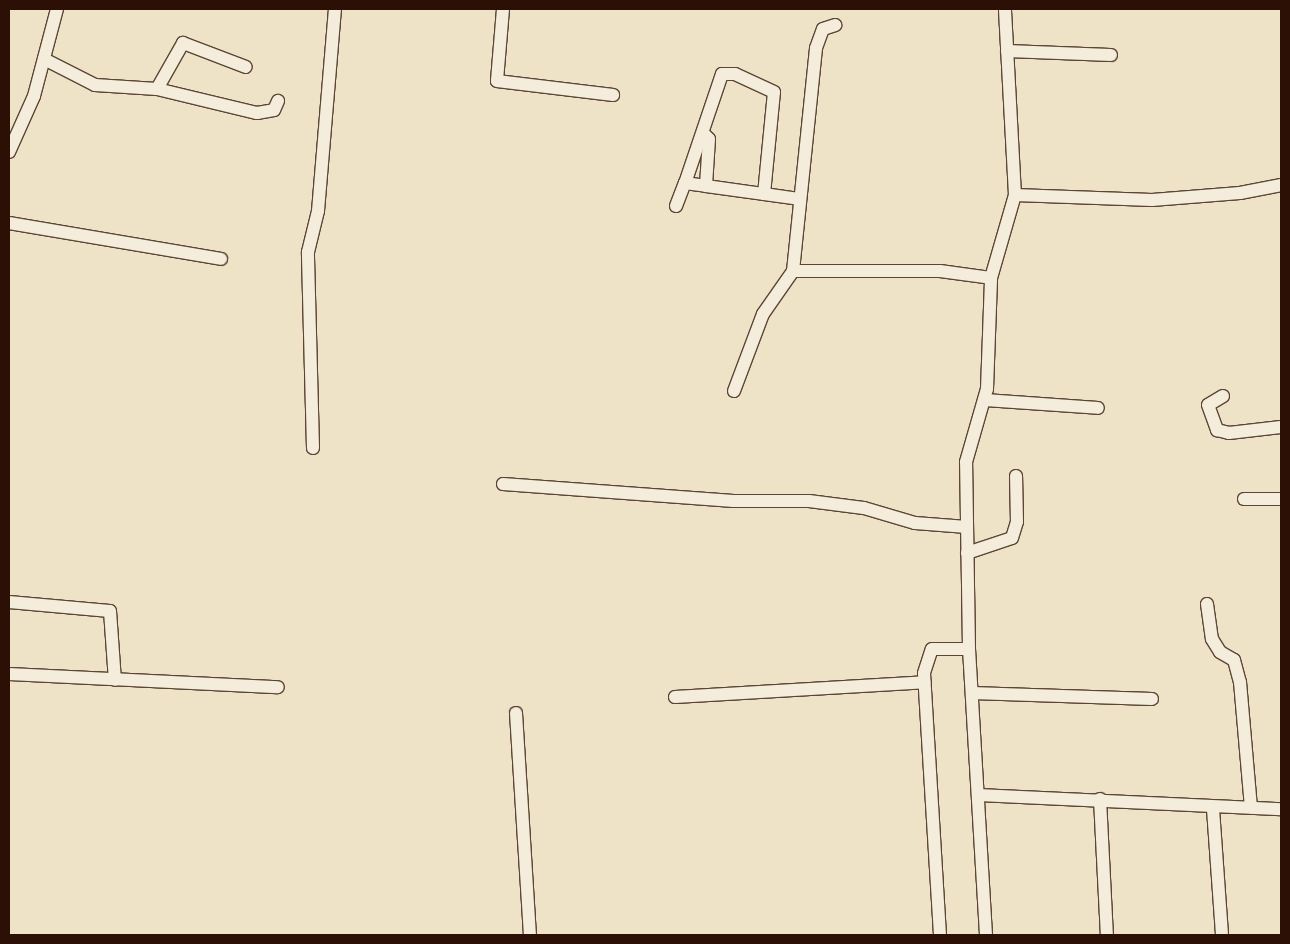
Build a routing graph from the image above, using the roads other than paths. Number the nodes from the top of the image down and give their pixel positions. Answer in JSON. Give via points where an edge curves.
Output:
{"nodes":[{"id":1,"x":57,"y":9,"type":"edge"},
{"id":2,"x":335,"y":9,"type":"edge"},
{"id":3,"x":503,"y":9,"type":"edge"},
{"id":4,"x":1005,"y":9,"type":"edge"},
{"id":5,"x":835,"y":25,"type":"dead end"},
{"id":6,"x":1008,"y":51,"type":"junction"},
{"id":7,"x":1111,"y":55,"type":"dead end"},
{"id":8,"x":44,"y":59,"type":"junction"},
{"id":9,"x":246,"y":67,"type":"dead end"},
{"id":10,"x":157,"y":88,"type":"junction"},
{"id":11,"x":613,"y":95,"type":"dead end"},
{"id":12,"x":278,"y":100,"type":"dead end"},
{"id":13,"x":703,"y":133,"type":"junction"},
{"id":14,"x":9,"y":152,"type":"edge"},
{"id":15,"x":685,"y":183,"type":"junction"},
{"id":16,"x":1281,"y":185,"type":"edge"},
{"id":17,"x":706,"y":186,"type":"junction"},
{"id":18,"x":764,"y":194,"type":"junction"},
{"id":19,"x":1015,"y":195,"type":"junction"},
{"id":20,"x":799,"y":199,"type":"junction"},
{"id":21,"x":676,"y":206,"type":"dead end"},
{"id":22,"x":9,"y":223,"type":"edge"},
{"id":23,"x":221,"y":259,"type":"dead end"},
{"id":24,"x":793,"y":271,"type":"junction"},
{"id":25,"x":992,"y":278,"type":"junction"},
{"id":26,"x":734,"y":391,"type":"dead end"},
{"id":27,"x":1223,"y":396,"type":"dead end"},
{"id":28,"x":985,"y":400,"type":"junction"},
{"id":29,"x":1098,"y":408,"type":"dead end"},
{"id":30,"x":1281,"y":427,"type":"edge"},
{"id":31,"x":313,"y":448,"type":"dead end"},
{"id":32,"x":1016,"y":476,"type":"dead end"},
{"id":33,"x":503,"y":484,"type":"dead end"},
{"id":34,"x":1281,"y":498,"type":"edge"},
{"id":35,"x":1244,"y":500,"type":"dead end"},
{"id":36,"x":967,"y":527,"type":"junction"},
{"id":37,"x":967,"y":553,"type":"junction"},
{"id":38,"x":9,"y":602,"type":"edge"},
{"id":39,"x":1208,"y":604,"type":"dead end"},
{"id":40,"x":969,"y":649,"type":"junction"},
{"id":41,"x":9,"y":674,"type":"edge"},
{"id":42,"x":115,"y":680,"type":"junction"},
{"id":43,"x":924,"y":682,"type":"junction"},
{"id":44,"x":278,"y":687,"type":"dead end"},
{"id":45,"x":972,"y":694,"type":"junction"},
{"id":46,"x":675,"y":697,"type":"dead end"},
{"id":47,"x":1152,"y":699,"type":"dead end"},
{"id":48,"x":516,"y":713,"type":"dead end"},
{"id":49,"x":979,"y":795,"type":"junction"},
{"id":50,"x":1100,"y":799,"type":"junction"},
{"id":51,"x":1251,"y":808,"type":"junction"},
{"id":52,"x":1213,"y":809,"type":"junction"},
{"id":53,"x":1281,"y":810,"type":"edge"},
{"id":54,"x":530,"y":935,"type":"edge"},
{"id":55,"x":940,"y":935,"type":"edge"},
{"id":56,"x":986,"y":935,"type":"edge"},
{"id":57,"x":1107,"y":935,"type":"edge"},
{"id":58,"x":1222,"y":935,"type":"edge"}],
"edges":[{"from":1,"to":8,"type":"street"},
{"from":2,"to":31,"type":"street","via":[[318,211],[308,267]]},
{"from":3,"to":11,"type":"street","via":[[496,81]]},
{"from":4,"to":6,"type":"street"},
{"from":5,"to":20,"type":"street","via":[[823,29],[816,48]]},
{"from":6,"to":7,"type":"street"},
{"from":6,"to":19,"type":"street"},
{"from":8,"to":10,"type":"street","via":[[95,85]]},
{"from":8,"to":14,"type":"street","via":[[34,96]]},
{"from":9,"to":10,"type":"street","via":[[183,43]]},
{"from":10,"to":12,"type":"street","via":[[257,112],[274,110]]},
{"from":13,"to":15,"type":"street"},
{"from":13,"to":17,"type":"street","via":[[709,139]]},
{"from":13,"to":18,"type":"street","via":[[722,74],[735,74],[774,92]]},
{"from":15,"to":17,"type":"street"},
{"from":15,"to":21,"type":"street"},
{"from":16,"to":19,"type":"street","via":[[1240,194],[1152,200]]},
{"from":17,"to":18,"type":"street"},
{"from":18,"to":20,"type":"street"},
{"from":19,"to":25,"type":"street"},
{"from":20,"to":24,"type":"street"},
{"from":22,"to":23,"type":"street"},
{"from":24,"to":25,"type":"street","via":[[940,272]]},
{"from":24,"to":26,"type":"street","via":[[764,314]]},
{"from":25,"to":28,"type":"street"},
{"from":27,"to":30,"type":"street","via":[[1208,405],[1217,430],[1229,433]]},
{"from":28,"to":29,"type":"street"},
{"from":28,"to":36,"type":"street","via":[[966,462]]},
{"from":32,"to":37,"type":"street","via":[[1017,522],[1012,538]]},
{"from":33,"to":36,"type":"street","via":[[733,501],[809,501],[864,508],[915,523]]},
{"from":34,"to":35,"type":"street"},
{"from":36,"to":37,"type":"street"},
{"from":37,"to":40,"type":"street"},
{"from":38,"to":42,"type":"street","via":[[110,611]]},
{"from":39,"to":51,"type":"street","via":[[1212,639],[1220,652],[1234,660],[1240,682]]},
{"from":40,"to":43,"type":"street","via":[[932,649]]},
{"from":40,"to":45,"type":"street"},
{"from":41,"to":42,"type":"street"},
{"from":42,"to":44,"type":"street"},
{"from":43,"to":46,"type":"street"},
{"from":43,"to":55,"type":"street"},
{"from":45,"to":47,"type":"street"},
{"from":45,"to":49,"type":"street"},
{"from":48,"to":54,"type":"street"},
{"from":49,"to":50,"type":"street","via":[[1022,801]]},
{"from":49,"to":56,"type":"street"},
{"from":50,"to":52,"type":"street"},
{"from":50,"to":57,"type":"street"},
{"from":51,"to":52,"type":"street"},
{"from":51,"to":53,"type":"street"},
{"from":52,"to":58,"type":"street"}]}
